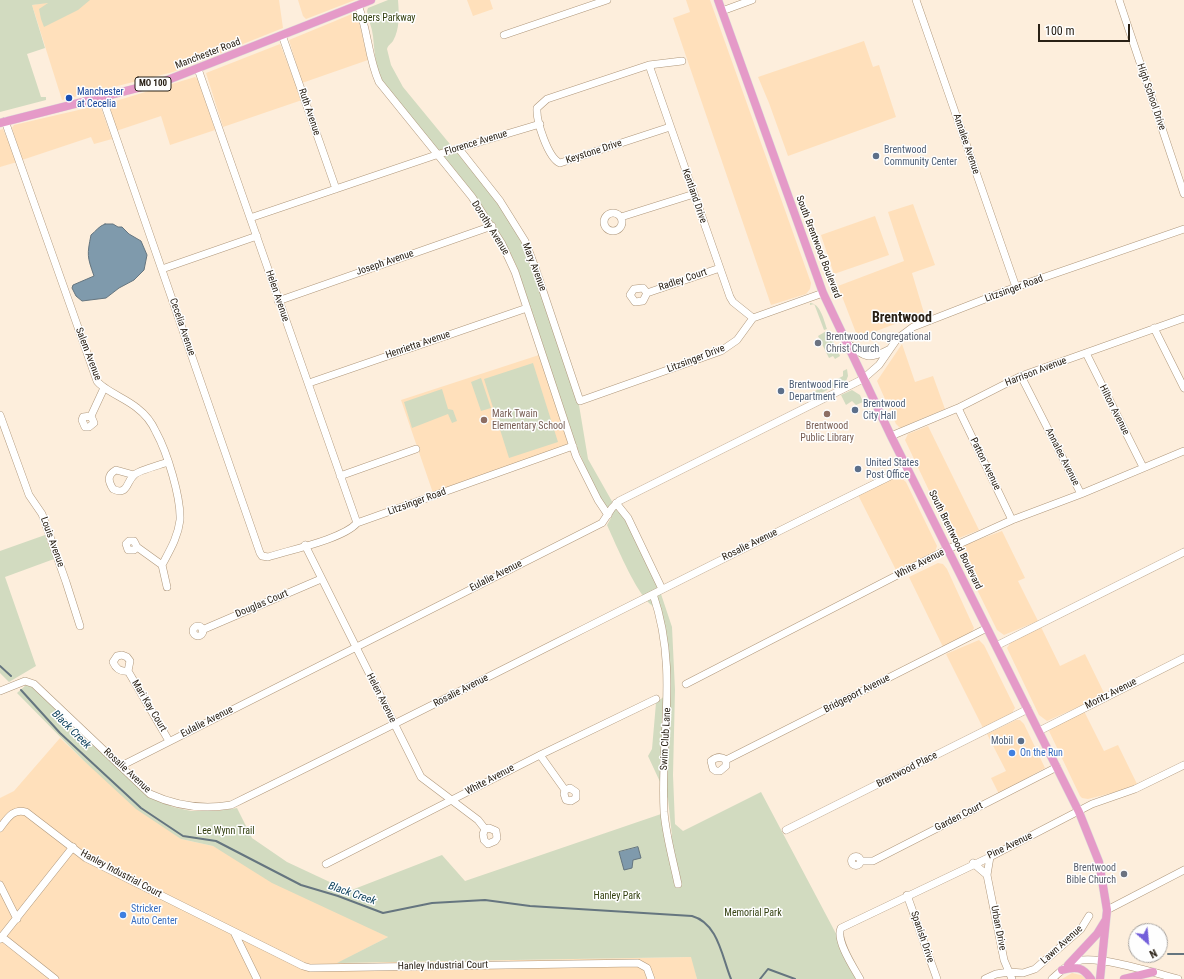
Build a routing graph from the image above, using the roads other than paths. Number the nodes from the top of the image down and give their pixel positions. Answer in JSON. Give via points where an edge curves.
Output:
{"nodes":[{"id":1,"x":371,"y":0,"type":"edge"},
{"id":2,"x":607,"y":0,"type":"edge"},
{"id":3,"x":718,"y":0,"type":"edge"},
{"id":4,"x":752,"y":0,"type":"edge"},
{"id":5,"x":916,"y":0,"type":"edge"},
{"id":6,"x":1119,"y":0,"type":"edge"},
{"id":7,"x":358,"y":5,"type":"junction"},
{"id":8,"x":722,"y":11,"type":"junction"},
{"id":9,"x":504,"y":35,"type":"dead end"},
{"id":10,"x":282,"y":36,"type":"junction"},
{"id":11,"x":682,"y":61,"type":"dead end"},
{"id":12,"x":649,"y":65,"type":"junction"},
{"id":13,"x":198,"y":69,"type":"junction"},
{"id":14,"x":102,"y":97,"type":"junction"},
{"id":15,"x":3,"y":122,"type":"edge"},
{"id":16,"x":540,"y":124,"type":"junction"},
{"id":17,"x":670,"y":126,"type":"junction"},
{"id":18,"x":459,"y":149,"type":"junction"},
{"id":19,"x":436,"y":155,"type":"junction"},
{"id":20,"x":336,"y":190,"type":"junction"},
{"id":21,"x":694,"y":194,"type":"junction"},
{"id":22,"x":1184,"y":194,"type":"edge"},
{"id":23,"x":622,"y":217,"type":"dead end"},
{"id":24,"x":250,"y":218,"type":"junction"},
{"id":25,"x":492,"y":226,"type":"junction"},
{"id":26,"x":1184,"y":229,"type":"edge"},
{"id":27,"x":257,"y":236,"type":"junction"},
{"id":28,"x":720,"y":268,"type":"junction"},
{"id":29,"x":162,"y":269,"type":"junction"},
{"id":30,"x":1016,"y":287,"type":"junction"},
{"id":31,"x":823,"y":292,"type":"junction"},
{"id":32,"x":646,"y":293,"type":"dead end"},
{"id":33,"x":278,"y":300,"type":"junction"},
{"id":34,"x":527,"y":308,"type":"junction"},
{"id":35,"x":753,"y":318,"type":"junction"},
{"id":36,"x":1184,"y":318,"type":"edge"},
{"id":37,"x":1154,"y":328,"type":"junction"},
{"id":38,"x":846,"y":342,"type":"junction"},
{"id":39,"x":890,"y":349,"type":"junction"},
{"id":40,"x":1086,"y":353,"type":"junction"},
{"id":41,"x":1021,"y":376,"type":"junction"},
{"id":42,"x":863,"y":378,"type":"junction"},
{"id":43,"x":309,"y":383,"type":"junction"},
{"id":44,"x":104,"y":388,"type":"junction"},
{"id":45,"x":1184,"y":388,"type":"edge"},
{"id":46,"x":580,"y":401,"type":"joint"},
{"id":47,"x":958,"y":408,"type":"junction"},
{"id":48,"x":0,"y":415,"type":"edge"},
{"id":49,"x":91,"y":416,"type":"dead end"},
{"id":50,"x":891,"y":436,"type":"junction"},
{"id":51,"x":573,"y":446,"type":"junction"},
{"id":52,"x":416,"y":449,"type":"dead end"},
{"id":53,"x":1184,"y":451,"type":"edge"},
{"id":54,"x":168,"y":462,"type":"junction"},
{"id":55,"x":1143,"y":467,"type":"junction"},
{"id":56,"x":907,"y":468,"type":"junction"},
{"id":57,"x":134,"y":475,"type":"dead end"},
{"id":58,"x":340,"y":476,"type":"junction"},
{"id":59,"x":1081,"y":494,"type":"junction"},
{"id":60,"x":616,"y":503,"type":"junction"},
{"id":61,"x":608,"y":515,"type":"junction"},
{"id":62,"x":1012,"y":520,"type":"junction"},
{"id":63,"x":357,"y":524,"type":"junction"},
{"id":64,"x":305,"y":545,"type":"junction"},
{"id":65,"x":137,"y":547,"type":"dead end"},
{"id":66,"x":948,"y":549,"type":"junction"},
{"id":67,"x":1184,"y":552,"type":"edge"},
{"id":68,"x":262,"y":556,"type":"joint"},
{"id":69,"x":162,"y":565,"type":"junction"},
{"id":70,"x":321,"y":579,"type":"junction"},
{"id":71,"x":167,"y":587,"type":"dead end"},
{"id":72,"x":662,"y":589,"type":"junction"},
{"id":73,"x":653,"y":594,"type":"junction"},
{"id":74,"x":80,"y":626,"type":"dead end"},
{"id":75,"x":987,"y":628,"type":"junction"},
{"id":76,"x":202,"y":630,"type":"dead end"},
{"id":77,"x":996,"y":646,"type":"junction"},
{"id":78,"x":355,"y":647,"type":"junction"},
{"id":79,"x":1184,"y":658,"type":"edge"},
{"id":80,"x":128,"y":671,"type":"dead end"},
{"id":81,"x":686,"y":684,"type":"dead end"},
{"id":82,"x":0,"y":691,"type":"edge"},
{"id":83,"x":656,"y":699,"type":"dead end"},
{"id":84,"x":1028,"y":709,"type":"junction"},
{"id":85,"x":394,"y":725,"type":"junction"},
{"id":86,"x":1039,"y":731,"type":"junction"},
{"id":87,"x":169,"y":741,"type":"junction"},
{"id":88,"x":540,"y":755,"type":"junction"},
{"id":89,"x":726,"y":760,"type":"dead end"},
{"id":90,"x":1184,"y":765,"type":"edge"},
{"id":91,"x":121,"y":766,"type":"junction"},
{"id":92,"x":1057,"y":768,"type":"junction"},
{"id":93,"x":565,"y":790,"type":"dead end"},
{"id":94,"x":451,"y":801,"type":"junction"},
{"id":95,"x":1079,"y":812,"type":"junction"},
{"id":96,"x":0,"y":828,"type":"edge"},
{"id":97,"x":485,"y":829,"type":"dead end"},
{"id":98,"x":786,"y":830,"type":"dead end"},
{"id":99,"x":73,"y":847,"type":"junction"},
{"id":100,"x":990,"y":857,"type":"junction"},
{"id":101,"x":860,"y":861,"type":"dead end"},
{"id":102,"x":973,"y":863,"type":"junction"},
{"id":103,"x":326,"y":864,"type":"dead end"},
{"id":104,"x":1184,"y":870,"type":"edge"},
{"id":105,"x":987,"y":875,"type":"junction"},
{"id":106,"x":678,"y":884,"type":"dead end"},
{"id":107,"x":0,"y":885,"type":"edge"},
{"id":108,"x":907,"y":895,"type":"junction"},
{"id":109,"x":1107,"y":910,"type":"junction"},
{"id":110,"x":1089,"y":916,"type":"dead end"},
{"id":111,"x":17,"y":919,"type":"junction"},
{"id":112,"x":1106,"y":921,"type":"junction"},
{"id":113,"x":234,"y":932,"type":"junction"},
{"id":114,"x":1,"y":938,"type":"edge"},
{"id":115,"x":1103,"y":961,"type":"junction"},
{"id":116,"x":1065,"y":968,"type":"junction"},
{"id":117,"x":1009,"y":972,"type":"junction"},
{"id":118,"x":1153,"y":972,"type":"junction"},
{"id":119,"x":55,"y":979,"type":"edge"},
{"id":120,"x":257,"y":979,"type":"edge"},
{"id":121,"x":651,"y":979,"type":"edge"},
{"id":122,"x":860,"y":979,"type":"edge"},
{"id":123,"x":937,"y":979,"type":"edge"},
{"id":124,"x":985,"y":979,"type":"edge"},
{"id":125,"x":1012,"y":979,"type":"edge"},
{"id":126,"x":1052,"y":979,"type":"edge"},
{"id":127,"x":1091,"y":979,"type":"edge"},
{"id":128,"x":1100,"y":979,"type":"edge"},
{"id":129,"x":1124,"y":979,"type":"edge"},
{"id":130,"x":1178,"y":979,"type":"edge"}],
"edges":[{"from":1,"to":7,"type":"main road","name":"Manchester Road","number":"MO 100"},
{"from":2,"to":9,"type":"street"},
{"from":3,"to":8,"type":"main road","name":"South Brentwood Boulevard"},
{"from":4,"to":8,"type":"street"},
{"from":5,"to":30,"type":"street","name":"Annalee Avenue"},
{"from":6,"to":22,"type":"street","name":"High School Drive"},
{"from":7,"to":10,"type":"main road","name":"Manchester Road","number":"MO 100"},
{"from":7,"to":19,"type":"street","name":"Dorothy Avenue","via":[[366,29],[372,65],[379,82]]},
{"from":8,"to":31,"type":"main road","name":"South Brentwood Boulevard"},
{"from":10,"to":13,"type":"main road","name":"Manchester Road","number":"MO 100"},
{"from":10,"to":20,"type":"street","name":"Ruth Avenue"},
{"from":11,"to":12,"type":"street"},
{"from":12,"to":16,"type":"street","via":[[543,100],[537,108]]},
{"from":12,"to":17,"type":"street","name":"Kentland Drive"},
{"from":13,"to":14,"type":"main road","name":"Manchester Road","number":"MO 100"},
{"from":13,"to":24,"type":"street","name":"Helen Avenue"},
{"from":14,"to":15,"type":"main road","name":"Manchester Road","number":"MO 100"},
{"from":14,"to":29,"type":"street","name":"Cecelia Avenue"},
{"from":15,"to":44,"type":"street","name":"Salem Avenue","via":[[97,381]]},
{"from":16,"to":17,"type":"street","name":"Keystone Drive","via":[[551,155],[560,163]]},
{"from":16,"to":18,"type":"street","name":"Florence Avenue"},
{"from":17,"to":21,"type":"street","name":"Kentland Drive"},
{"from":18,"to":19,"type":"street","name":"Florence Avenue"},
{"from":18,"to":46,"type":"street","name":"Mary Avenue","via":[[500,201],[525,241]]},
{"from":19,"to":20,"type":"street","name":"Florence Avenue"},
{"from":19,"to":25,"type":"street","name":"Dorothy Avenue","via":[[460,181]]},
{"from":20,"to":24,"type":"street","name":"Florence Avenue"},
{"from":21,"to":23,"type":"street"},
{"from":21,"to":28,"type":"street","name":"Kentland Drive"},
{"from":24,"to":27,"type":"street","name":"Helen Avenue"},
{"from":25,"to":33,"type":"street","name":"Joseph Avenue"},
{"from":25,"to":34,"type":"street","name":"Dorothy Avenue","via":[[508,256]]},
{"from":26,"to":30,"type":"street","name":"Litzsinger Road"},
{"from":27,"to":29,"type":"street"},
{"from":27,"to":33,"type":"street","name":"Helen Avenue"},
{"from":28,"to":32,"type":"street","name":"Radley Court"},
{"from":28,"to":35,"type":"street","name":"Kentland Drive","via":[[733,302]]},
{"from":29,"to":68,"type":"street","name":"Cecelia Avenue"},
{"from":30,"to":39,"type":"street","name":"Litzsinger Road","via":[[913,327],[897,339]]},
{"from":31,"to":35,"type":"street"},
{"from":31,"to":38,"type":"main road","name":"South Brentwood Boulevard"},
{"from":33,"to":43,"type":"street","name":"Helen Avenue"},
{"from":34,"to":43,"type":"street","name":"Henrietta Avenue"},
{"from":34,"to":51,"type":"street","name":"Dorothy Avenue"},
{"from":35,"to":46,"type":"street","name":"Litzsinger Drive","via":[[737,340],[721,351]]},
{"from":36,"to":37,"type":"street","name":"Harrison Avenue"},
{"from":37,"to":40,"type":"street","name":"Harrison Avenue"},
{"from":37,"to":45,"type":"street"},
{"from":38,"to":39,"type":"street","via":[[865,356],[872,357]]},
{"from":38,"to":42,"type":"main road","name":"South Brentwood Boulevard"},
{"from":39,"to":42,"type":"street","name":"Litzsinger Road","via":[[879,365]]},
{"from":40,"to":41,"type":"street","name":"Harrison Avenue"},
{"from":40,"to":55,"type":"street","name":"Hilton Avenue"},
{"from":41,"to":47,"type":"street","name":"Harrison Avenue"},
{"from":41,"to":59,"type":"street","name":"Annalee Avenue"},
{"from":42,"to":50,"type":"main road","name":"South Brentwood Boulevard"},
{"from":42,"to":60,"type":"street","name":"Eulalie Avenue"},
{"from":43,"to":58,"type":"street","name":"Helen Avenue"},
{"from":44,"to":49,"type":"street"},
{"from":44,"to":54,"type":"street","name":"Salem Avenue","via":[[126,399],[145,415],[156,431]]},
{"from":47,"to":50,"type":"street","name":"Harrison Avenue"},
{"from":47,"to":62,"type":"street","name":"Patton Avenue"},
{"from":48,"to":74,"type":"street","name":"Louis Avenue","via":[[29,495],[42,514]]},
{"from":50,"to":56,"type":"main road","name":"South Brentwood Boulevard"},
{"from":51,"to":61,"type":"street","name":"Dorothy Avenue","via":[[598,500]]},
{"from":51,"to":63,"type":"street","name":"Litzsinger Road"},
{"from":52,"to":58,"type":"street"},
{"from":53,"to":55,"type":"street","name":"White Avenue"},
{"from":54,"to":57,"type":"street"},
{"from":54,"to":69,"type":"street","name":"Salem Avenue","via":[[179,499],[180,521],[174,544]]},
{"from":55,"to":59,"type":"street","name":"White Avenue"},
{"from":56,"to":66,"type":"main road","name":"South Brentwood Boulevard"},
{"from":56,"to":72,"type":"street","name":"Rosalie Avenue"},
{"from":58,"to":63,"type":"street","name":"Helen Avenue"},
{"from":59,"to":62,"type":"street","name":"White Avenue"},
{"from":60,"to":61,"type":"street","name":"Eulalie Avenue"},
{"from":60,"to":72,"type":"street","via":[[628,518]]},
{"from":61,"to":78,"type":"street","name":"Eulalie Avenue","via":[[602,523]]},
{"from":62,"to":66,"type":"street","name":"White Avenue"},
{"from":63,"to":64,"type":"street","name":"Litzsinger Road","via":[[350,530]]},
{"from":64,"to":68,"type":"street","name":"Litzsinger Road","via":[[268,557]]},
{"from":64,"to":70,"type":"street","name":"Helen Avenue"},
{"from":65,"to":69,"type":"street"},
{"from":66,"to":75,"type":"main road","name":"South Brentwood Boulevard"},
{"from":66,"to":81,"type":"street","name":"White Avenue"},
{"from":67,"to":77,"type":"street"},
{"from":69,"to":71,"type":"street"},
{"from":70,"to":76,"type":"street","name":"Douglas Court"},
{"from":70,"to":78,"type":"street","name":"Helen Avenue"},
{"from":72,"to":73,"type":"street","name":"Rosalie Avenue"},
{"from":73,"to":85,"type":"street","name":"Rosalie Avenue"},
{"from":73,"to":106,"type":"street","name":"Swim Club Lane","via":[[662,618],[665,636],[668,689],[664,813]]},
{"from":75,"to":77,"type":"main road","name":"South Brentwood Boulevard"},
{"from":75,"to":89,"type":"street","name":"Bridgeport Avenue"},
{"from":77,"to":84,"type":"main road","name":"South Brentwood Boulevard"},
{"from":78,"to":85,"type":"street","name":"Helen Avenue"},
{"from":78,"to":87,"type":"street","name":"Eulalie Avenue"},
{"from":79,"to":86,"type":"street","name":"Moritz Avenue"},
{"from":80,"to":87,"type":"street","name":"Mari Kay Court"},
{"from":82,"to":91,"type":"street","name":"Rosalie Avenue","via":[[25,681],[34,684]]},
{"from":83,"to":88,"type":"street","name":"White Avenue"},
{"from":84,"to":86,"type":"main road","name":"South Brentwood Boulevard"},
{"from":84,"to":98,"type":"street","name":"Brentwood Place"},
{"from":85,"to":91,"type":"street","name":"Rosalie Avenue","via":[[225,806],[185,806],[168,802],[150,794]]},
{"from":85,"to":94,"type":"street","name":"Helen Avenue","via":[[421,777]]},
{"from":86,"to":92,"type":"main road","name":"South Brentwood Boulevard"},
{"from":87,"to":91,"type":"street","name":"Eulalie Avenue"},
{"from":88,"to":93,"type":"street"},
{"from":88,"to":94,"type":"street","name":"White Avenue"},
{"from":90,"to":95,"type":"street","name":"Pine Avenue"},
{"from":92,"to":95,"type":"main road","name":"South Brentwood Boulevard"},
{"from":92,"to":101,"type":"street","name":"Garden Court","via":[[873,861]]},
{"from":94,"to":97,"type":"street","name":"Helen Avenue","via":[[478,820]]},
{"from":94,"to":103,"type":"street","name":"White Avenue"},
{"from":95,"to":100,"type":"street","name":"Pine Avenue"},
{"from":95,"to":109,"type":"main road","name":"South Brentwood Boulevard","via":[[1099,862]]},
{"from":96,"to":99,"type":"street","name":"Hanley Industrial Court","via":[[12,813],[22,811],[33,816]]},
{"from":99,"to":111,"type":"street","name":"Hanley Industrial Court"},
{"from":99,"to":113,"type":"street","name":"Hanley Industrial Court","via":[[86,858]]},
{"from":100,"to":102,"type":"street","name":"Pine Avenue"},
{"from":100,"to":105,"type":"street","name":"Urban Drive"},
{"from":102,"to":105,"type":"street"},
{"from":102,"to":108,"type":"street","name":"Pine Avenue"},
{"from":104,"to":109,"type":"street"},
{"from":105,"to":117,"type":"street","name":"Urban Drive","via":[[1004,960]]},
{"from":107,"to":111,"type":"street"},
{"from":108,"to":122,"type":"street","name":"Pine Avenue","via":[[841,928],[840,940]]},
{"from":108,"to":123,"type":"street","name":"Spanish Drive"},
{"from":109,"to":112,"type":"main road","name":"South Brentwood Boulevard"},
{"from":110,"to":117,"type":"street","name":"Lawn Avenue","via":[[1081,929],[1035,969],[1023,973]]},
{"from":111,"to":114,"type":"street","name":"Hanley Industrial Court"},
{"from":112,"to":115,"type":"main road","name":"South Brentwood Boulevard"},
{"from":112,"to":116,"type":"main road"},
{"from":113,"to":120,"type":"street"},
{"from":113,"to":121,"type":"street","name":"Hanley Industrial Court","via":[[310,968],[638,964],[647,968]]},
{"from":114,"to":119,"type":"street","name":"Hanley Industrial Court"},
{"from":115,"to":116,"type":"street","via":[[1087,959]]},
{"from":115,"to":118,"type":"street"},
{"from":115,"to":128,"type":"main road","name":"South Brentwood Boulevard"},
{"from":116,"to":126,"type":"street"},
{"from":116,"to":127,"type":"main road","via":[[1078,967]]},
{"from":117,"to":124,"type":"street","name":"Lawn Avenue"},
{"from":117,"to":125,"type":"street","name":"Urban Drive"},
{"from":118,"to":129,"type":"main road"},
{"from":118,"to":130,"type":"street"}]}
